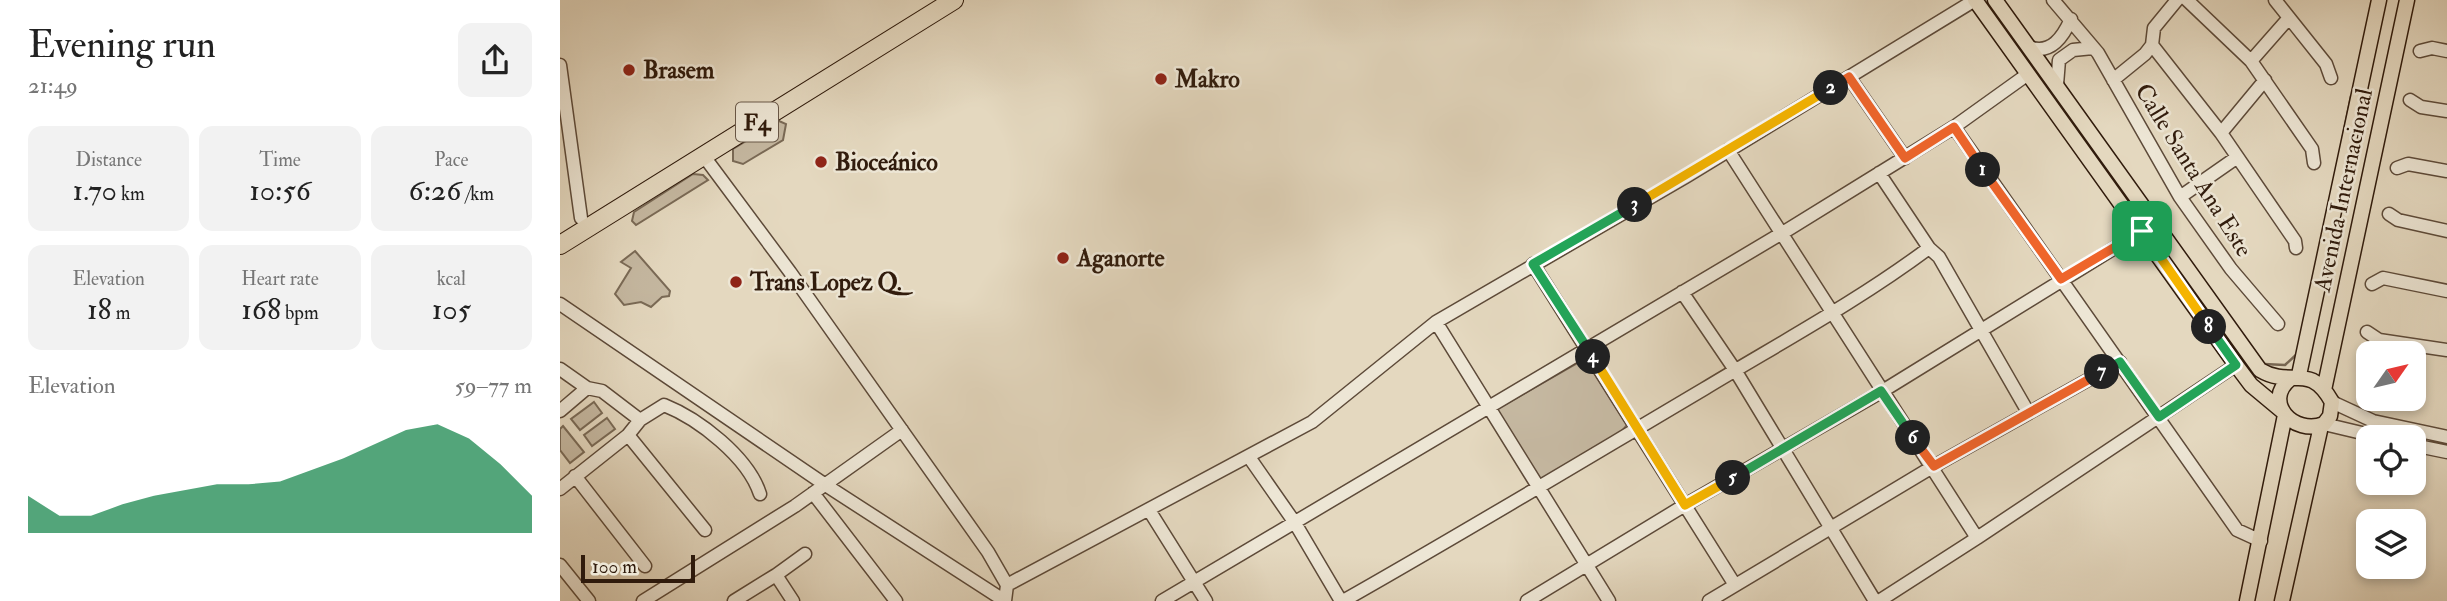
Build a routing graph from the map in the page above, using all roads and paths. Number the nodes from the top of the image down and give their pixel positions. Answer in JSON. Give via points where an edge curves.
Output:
{"nodes":[{"id":1,"x":936,"y":0,"type":"edge"},
{"id":2,"x":954,"y":0,"type":"edge"},
{"id":3,"x":2053,"y":0,"type":"edge"},
{"id":4,"x":2177,"y":0,"type":"edge"},
{"id":5,"x":2188,"y":0,"type":"edge"},
{"id":6,"x":2379,"y":0,"type":"edge"},
{"id":7,"x":2407,"y":0,"type":"edge"},
{"id":8,"x":1995,"y":1,"type":"edge"},
{"id":9,"x":2277,"y":1,"type":"edge"},
{"id":10,"x":1978,"y":4,"type":"edge"},
{"id":11,"x":2071,"y":19,"type":"junction"},
{"id":12,"x":2288,"y":19,"type":"junction"},
{"id":13,"x":2152,"y":45,"type":"junction"},
{"id":14,"x":2029,"y":47,"type":"junction"},
{"id":15,"x":2093,"y":48,"type":"junction"},
{"id":16,"x":2420,"y":51,"type":"dead end"},
{"id":17,"x":2447,"y":51,"type":"edge"},
{"id":18,"x":2251,"y":61,"type":"junction"},
{"id":19,"x":560,"y":65,"type":"edge"},
{"id":20,"x":2028,"y":74,"type":"junction"},
{"id":21,"x":1849,"y":77,"type":"junction"},
{"id":22,"x":2331,"y":78,"type":"dead end"},
{"id":23,"x":2113,"y":80,"type":"junction"},
{"id":24,"x":2265,"y":80,"type":"junction"},
{"id":25,"x":2057,"y":85,"type":"junction"},
{"id":26,"x":2410,"y":100,"type":"dead end"},
{"id":27,"x":2447,"y":111,"type":"edge"},
{"id":28,"x":1954,"y":127,"type":"junction"},
{"id":29,"x":2079,"y":131,"type":"junction"},
{"id":30,"x":2221,"y":133,"type":"junction"},
{"id":31,"x":1728,"y":150,"type":"junction"},
{"id":32,"x":703,"y":155,"type":"junction"},
{"id":33,"x":1905,"y":158,"type":"junction"},
{"id":34,"x":2236,"y":158,"type":"junction"},
{"id":35,"x":2314,"y":163,"type":"dead end"},
{"id":36,"x":2397,"y":168,"type":"dead end"},
{"id":37,"x":2447,"y":171,"type":"edge"},
{"id":38,"x":1879,"y":173,"type":"junction"},
{"id":39,"x":2180,"y":197,"type":"junction"},
{"id":40,"x":2389,"y":214,"type":"dead end"},
{"id":41,"x":581,"y":218,"type":"junction"},
{"id":42,"x":2142,"y":231,"type":"junction"},
{"id":43,"x":2447,"y":231,"type":"edge"},
{"id":44,"x":560,"y":232,"type":"edge"},
{"id":45,"x":1782,"y":233,"type":"junction"},
{"id":46,"x":560,"y":245,"type":"edge"},
{"id":47,"x":1929,"y":248,"type":"junction"},
{"id":48,"x":2296,"y":248,"type":"dead end"},
{"id":49,"x":1533,"y":264,"type":"junction"},
{"id":50,"x":2061,"y":279,"type":"junction"},
{"id":51,"x":2372,"y":284,"type":"dead end"},
{"id":52,"x":2447,"y":290,"type":"edge"},
{"id":53,"x":1682,"y":292,"type":"junction"},
{"id":54,"x":560,"y":304,"type":"edge"},
{"id":55,"x":1831,"y":313,"type":"junction"},
{"id":56,"x":1436,"y":322,"type":"junction"},
{"id":57,"x":2278,"y":324,"type":"dead end"},
{"id":58,"x":1979,"y":329,"type":"junction"},
{"id":59,"x":2367,"y":332,"type":"dead end"},
{"id":60,"x":1587,"y":348,"type":"junction"},
{"id":61,"x":2447,"y":350,"type":"edge"},
{"id":62,"x":2120,"y":362,"type":"junction"},
{"id":63,"x":2236,"y":365,"type":"junction"},
{"id":64,"x":560,"y":369,"type":"edge"},
{"id":65,"x":1735,"y":370,"type":"junction"},
{"id":66,"x":2295,"y":377,"type":"junction"},
{"id":67,"x":587,"y":388,"type":"junction"},
{"id":68,"x":1881,"y":391,"type":"junction"},
{"id":69,"x":2328,"y":396,"type":"junction"},
{"id":70,"x":1490,"y":407,"type":"junction"},
{"id":71,"x":560,"y":411,"type":"edge"},
{"id":72,"x":2028,"y":412,"type":"junction"},
{"id":73,"x":2283,"y":412,"type":"junction"},
{"id":74,"x":2159,"y":417,"type":"junction"},
{"id":75,"x":640,"y":420,"type":"junction"},
{"id":76,"x":2322,"y":425,"type":"junction"},
{"id":77,"x":2384,"y":425,"type":"edge"},
{"id":78,"x":1636,"y":429,"type":"junction"},
{"id":79,"x":902,"y":430,"type":"junction"},
{"id":80,"x":2356,"y":432,"type":"edge"},
{"id":81,"x":628,"y":435,"type":"junction"},
{"id":82,"x":2426,"y":435,"type":"edge"},
{"id":83,"x":2447,"y":437,"type":"edge"},
{"id":84,"x":2426,"y":447,"type":"edge"},
{"id":85,"x":1784,"y":449,"type":"junction"},
{"id":86,"x":2447,"y":452,"type":"edge"},
{"id":87,"x":1249,"y":457,"type":"junction"},
{"id":88,"x":1934,"y":466,"type":"junction"},
{"id":89,"x":575,"y":476,"type":"junction"},
{"id":90,"x":824,"y":484,"type":"junction"},
{"id":91,"x":1541,"y":488,"type":"junction"},
{"id":92,"x":560,"y":489,"type":"edge"},
{"id":93,"x":813,"y":493,"type":"junction"},
{"id":94,"x":760,"y":494,"type":"dead end"},
{"id":95,"x":1685,"y":505,"type":"junction"},
{"id":96,"x":1149,"y":510,"type":"junction"},
{"id":97,"x":1294,"y":523,"type":"junction"},
{"id":98,"x":1830,"y":527,"type":"junction"},
{"id":99,"x":705,"y":530,"type":"dead end"},
{"id":100,"x":1977,"y":538,"type":"junction"},
{"id":101,"x":2261,"y":541,"type":"junction"},
{"id":102,"x":806,"y":554,"type":"dead end"},
{"id":103,"x":560,"y":565,"type":"edge"},
{"id":104,"x":645,"y":566,"type":"dead end"},
{"id":105,"x":1587,"y":566,"type":"junction"},
{"id":106,"x":776,"y":575,"type":"junction"},
{"id":107,"x":1194,"y":581,"type":"junction"},
{"id":108,"x":1007,"y":585,"type":"junction"},
{"id":109,"x":1735,"y":585,"type":"junction"},
{"id":110,"x":589,"y":601,"type":"edge"},
{"id":111,"x":643,"y":601,"type":"edge"},
{"id":112,"x":734,"y":601,"type":"edge"},
{"id":113,"x":793,"y":601,"type":"edge"},
{"id":114,"x":896,"y":601,"type":"edge"},
{"id":115,"x":1005,"y":601,"type":"edge"},
{"id":116,"x":1162,"y":601,"type":"edge"},
{"id":117,"x":1206,"y":601,"type":"edge"},
{"id":118,"x":1342,"y":601,"type":"edge"},
{"id":119,"x":1527,"y":601,"type":"edge"},
{"id":120,"x":1609,"y":601,"type":"edge"},
{"id":121,"x":1709,"y":601,"type":"edge"},
{"id":122,"x":1877,"y":601,"type":"edge"},
{"id":123,"x":2247,"y":601,"type":"edge"},
{"id":124,"x":2282,"y":601,"type":"edge"}],
"edges":[{"from":1,"to":41,"type":"highway","number":"F4"},
{"from":2,"to":32,"type":"highway","number":"F4"},
{"from":3,"to":11,"type":"street","name":"Calle Santa Ana Este"},
{"from":4,"to":13,"type":"street","via":[[2154,28]]},
{"from":5,"to":18,"type":"street"},
{"from":6,"to":66,"type":"main road","name":"Avenida Internacional"},
{"from":7,"to":69,"type":"main road","name":"Avenida Internacional"},
{"from":8,"to":10,"type":"main road"},
{"from":8,"to":14,"type":"main road"},
{"from":9,"to":12,"type":"street"},
{"from":10,"to":20,"type":"main road"},
{"from":10,"to":21,"type":"street"},
{"from":11,"to":14,"type":"street","via":[[2055,44],[2038,51]]},
{"from":11,"to":15,"type":"street","name":"Calle Santa Ana Este"},
{"from":12,"to":18,"type":"street"},
{"from":12,"to":22,"type":"street","via":[[2326,64]]},
{"from":13,"to":23,"type":"street"},
{"from":13,"to":30,"type":"street"},
{"from":14,"to":25,"type":"main road"},
{"from":15,"to":23,"type":"street","name":"Calle Santa Ana Este"},
{"from":15,"to":25,"type":"street","via":[[2073,50],[2059,60]]},
{"from":16,"to":17,"type":"street"},
{"from":18,"to":24,"type":"street"},
{"from":19,"to":41,"type":"street"},
{"from":20,"to":28,"type":"street"},
{"from":20,"to":29,"type":"main road"},
{"from":21,"to":31,"type":"street"},
{"from":21,"to":33,"type":"street"},
{"from":23,"to":39,"type":"street","name":"Calle Santa Ana Este"},
{"from":24,"to":30,"type":"street"},
{"from":24,"to":35,"type":"street","via":[[2312,149]]},
{"from":25,"to":29,"type":"main road"},
{"from":26,"to":27,"type":"street","via":[[2421,107]]},
{"from":28,"to":33,"type":"street"},
{"from":28,"to":50,"type":"street"},
{"from":29,"to":42,"type":"main road"},
{"from":29,"to":66,"type":"main road","via":[[2255,365],[2275,378]]},
{"from":30,"to":34,"type":"street"},
{"from":31,"to":45,"type":"street"},
{"from":31,"to":49,"type":"street"},
{"from":32,"to":46,"type":"highway","number":"F4"},
{"from":32,"to":79,"type":"street"},
{"from":33,"to":38,"type":"street"},
{"from":34,"to":39,"type":"street"},
{"from":34,"to":48,"type":"street"},
{"from":36,"to":37,"type":"street","via":[[2408,164]]},
{"from":38,"to":45,"type":"street"},
{"from":38,"to":47,"type":"street"},
{"from":39,"to":57,"type":"street","name":"Calle Santa Ana Este","via":[[2231,270]]},
{"from":40,"to":43,"type":"street"},
{"from":41,"to":44,"type":"highway","number":"F4"},
{"from":42,"to":50,"type":"street"},
{"from":42,"to":63,"type":"main road"},
{"from":45,"to":53,"type":"street"},
{"from":45,"to":55,"type":"street"},
{"from":47,"to":55,"type":"street"},
{"from":47,"to":58,"type":"street","via":[[1939,257]]},
{"from":49,"to":56,"type":"street"},
{"from":49,"to":60,"type":"street"},
{"from":50,"to":58,"type":"street"},
{"from":50,"to":62,"type":"street"},
{"from":51,"to":52,"type":"street","via":[[2383,278]]},
{"from":53,"to":60,"type":"street"},
{"from":53,"to":65,"type":"street"},
{"from":54,"to":90,"type":"street"},
{"from":55,"to":65,"type":"street"},
{"from":55,"to":68,"type":"street"},
{"from":56,"to":70,"type":"street"},
{"from":56,"to":87,"type":"street","via":[[1312,422]]},
{"from":58,"to":68,"type":"street"},
{"from":58,"to":72,"type":"street"},
{"from":59,"to":61,"type":"street","via":[[2379,340]]},
{"from":60,"to":70,"type":"street"},
{"from":60,"to":78,"type":"street"},
{"from":62,"to":72,"type":"street"},
{"from":62,"to":74,"type":"street"},
{"from":63,"to":73,"type":"main road","via":[[2252,386]]},
{"from":63,"to":74,"type":"street"},
{"from":64,"to":67,"type":"street"},
{"from":65,"to":78,"type":"street"},
{"from":65,"to":85,"type":"street"},
{"from":66,"to":69,"type":"main road","via":[[2315,380]]},
{"from":66,"to":73,"type":"main road","via":[[2281,390]]},
{"from":67,"to":71,"type":"street"},
{"from":67,"to":75,"type":"street","via":[[602,391]]},
{"from":68,"to":85,"type":"street"},
{"from":68,"to":88,"type":"street"},
{"from":69,"to":76,"type":"main road","via":[[2330,416]]},
{"from":69,"to":77,"type":"street"},
{"from":70,"to":91,"type":"street"},
{"from":70,"to":97,"type":"street"},
{"from":72,"to":88,"type":"street"},
{"from":73,"to":76,"type":"main road","via":[[2301,427]]},
{"from":73,"to":101,"type":"main road"},
{"from":74,"to":100,"type":"street"},
{"from":74,"to":101,"type":"street","via":[[2237,530]]},
{"from":75,"to":81,"type":"street"},
{"from":75,"to":94,"type":"street","via":[[664,405],[683,415],[722,441]]},
{"from":76,"to":80,"type":"street"},
{"from":76,"to":124,"type":"main road"},
{"from":78,"to":91,"type":"street"},
{"from":78,"to":95,"type":"street"},
{"from":79,"to":90,"type":"street"},
{"from":79,"to":108,"type":"street"},
{"from":81,"to":89,"type":"street"},
{"from":81,"to":99,"type":"street"},
{"from":82,"to":83,"type":"street"},
{"from":84,"to":86,"type":"street"},
{"from":85,"to":95,"type":"street"},
{"from":85,"to":98,"type":"street"},
{"from":87,"to":96,"type":"street"},
{"from":87,"to":97,"type":"street"},
{"from":88,"to":98,"type":"street"},
{"from":88,"to":100,"type":"street"},
{"from":89,"to":92,"type":"street"},
{"from":89,"to":104,"type":"street"},
{"from":90,"to":93,"type":"street"},
{"from":90,"to":115,"type":"street"},
{"from":91,"to":105,"type":"street"},
{"from":91,"to":118,"type":"street"},
{"from":93,"to":111,"type":"street"},
{"from":93,"to":114,"type":"street"},
{"from":95,"to":105,"type":"street"},
{"from":95,"to":109,"type":"street"},
{"from":96,"to":107,"type":"street"},
{"from":96,"to":108,"type":"street"},
{"from":97,"to":107,"type":"street"},
{"from":97,"to":118,"type":"street"},
{"from":98,"to":109,"type":"street"},
{"from":98,"to":122,"type":"street"},
{"from":100,"to":122,"type":"street"},
{"from":101,"to":123,"type":"main road"},
{"from":102,"to":106,"type":"street"},
{"from":103,"to":110,"type":"street"},
{"from":105,"to":119,"type":"street"},
{"from":105,"to":120,"type":"street"},
{"from":106,"to":112,"type":"street"},
{"from":106,"to":113,"type":"street"},
{"from":107,"to":116,"type":"street"},
{"from":107,"to":117,"type":"street"},
{"from":108,"to":115,"type":"street"},
{"from":109,"to":121,"type":"street"}]}
